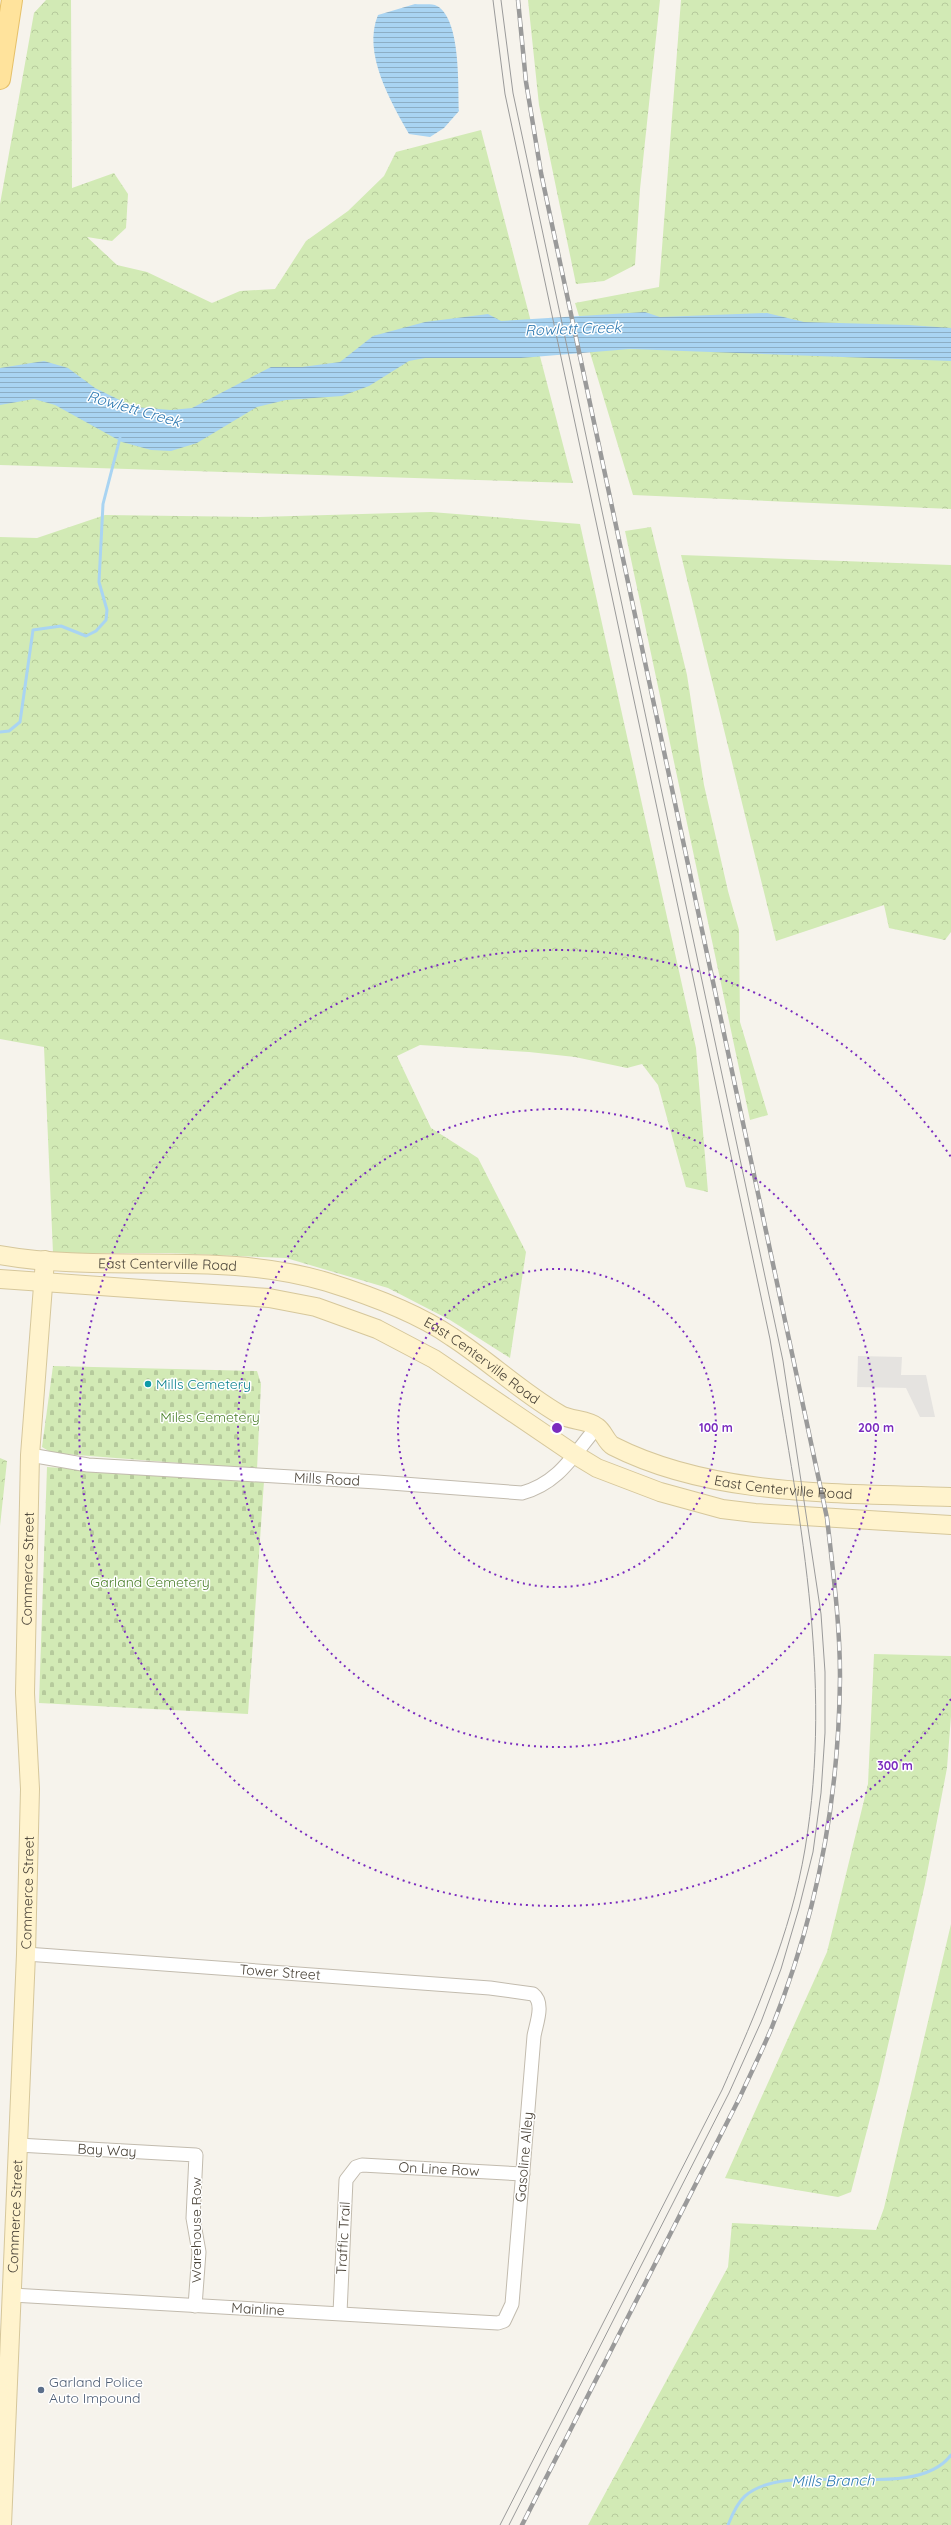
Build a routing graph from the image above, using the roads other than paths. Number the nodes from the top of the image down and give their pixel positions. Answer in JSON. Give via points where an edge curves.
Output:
{"nodes":[{"id":1,"x":12,"y":0,"type":"edge"},
{"id":2,"x":0,"y":79,"type":"edge"},
{"id":3,"x":0,"y":1255,"type":"edge"},
{"id":4,"x":45,"y":1260,"type":"junction"},
{"id":5,"x":0,"y":1279,"type":"edge"},
{"id":6,"x":44,"y":1282,"type":"junction"},
{"id":7,"x":596,"y":1427,"type":"junction"},
{"id":8,"x":574,"y":1454,"type":"junction"},
{"id":9,"x":30,"y":1455,"type":"junction"},
{"id":10,"x":694,"y":1474,"type":"junction"},
{"id":11,"x":951,"y":1497,"type":"edge"},
{"id":12,"x":694,"y":1502,"type":"junction"},
{"id":13,"x":951,"y":1524,"type":"edge"},
{"id":14,"x":26,"y":1954,"type":"junction"},
{"id":15,"x":533,"y":1994,"type":"joint"},
{"id":16,"x":18,"y":2145,"type":"junction"},
{"id":17,"x":196,"y":2155,"type":"joint"},
{"id":18,"x":356,"y":2167,"type":"joint"},
{"id":19,"x":522,"y":2174,"type":"junction"},
{"id":20,"x":12,"y":2295,"type":"junction"},
{"id":21,"x":195,"y":2306,"type":"junction"},
{"id":22,"x":340,"y":2313,"type":"junction"},
{"id":23,"x":504,"y":2321,"type":"joint"},
{"id":24,"x":2,"y":2525,"type":"edge"}],
"edges":[{"from":1,"to":2,"type":"main road"},
{"from":3,"to":4,"type":"main road","name":"East Centerville Road"},
{"from":4,"to":6,"type":"main road","name":"Commerce Street"},
{"from":4,"to":7,"type":"main road","name":"East Centerville Road","via":[[188,1264],[273,1271],[326,1282],[390,1305],[451,1335],[560,1416]]},
{"from":5,"to":6,"type":"main road","name":"East Centerville Road"},
{"from":6,"to":8,"type":"main road","name":"East Centerville Road","via":[[269,1298],[316,1307],[377,1329],[434,1359]]},
{"from":6,"to":9,"type":"main road","name":"Commerce Street"},
{"from":7,"to":8,"type":"street","name":"Mills Road"},
{"from":7,"to":10,"type":"main road","name":"East Centerville Road","via":[[611,1444]]},
{"from":8,"to":9,"type":"street","name":"Mills Road","via":[[553,1479],[536,1489],[522,1493],[88,1465]]},
{"from":8,"to":12,"type":"main road","name":"East Centerville Road","via":[[604,1470]]},
{"from":9,"to":14,"type":"main road","name":"Commerce Street","via":[[25,1693],[30,1789]]},
{"from":10,"to":11,"type":"main road","name":"East Centerville Road","via":[[727,1482],[795,1490]]},
{"from":10,"to":12,"type":"main road"},
{"from":12,"to":13,"type":"main road","name":"East Centerville Road","via":[[755,1513]]},
{"from":14,"to":15,"type":"street","name":"Tower Street","via":[[475,1986]]},
{"from":14,"to":16,"type":"main road","name":"Commerce Street"},
{"from":15,"to":19,"type":"street","name":"Gasoline Alley","via":[[540,2005],[534,2036]]},
{"from":16,"to":17,"type":"street","name":"Bay Way"},
{"from":16,"to":20,"type":"main road","name":"Commerce Street"},
{"from":17,"to":21,"type":"street","name":"Warehouse Row","via":[[193,2218],[199,2252]]},
{"from":18,"to":19,"type":"street","name":"On Line Row","via":[[362,2165]]},
{"from":18,"to":22,"type":"street","name":"Traffic Trail","via":[[346,2180]]},
{"from":19,"to":23,"type":"street","name":"Gasoline Alley","via":[[512,2304]]},
{"from":20,"to":21,"type":"street","name":"Mainline"},
{"from":20,"to":24,"type":"main road","name":"Commerce Street"},
{"from":21,"to":22,"type":"street","name":"Mainline"},
{"from":22,"to":23,"type":"street","name":"Mainline","via":[[498,2323]]}]}
